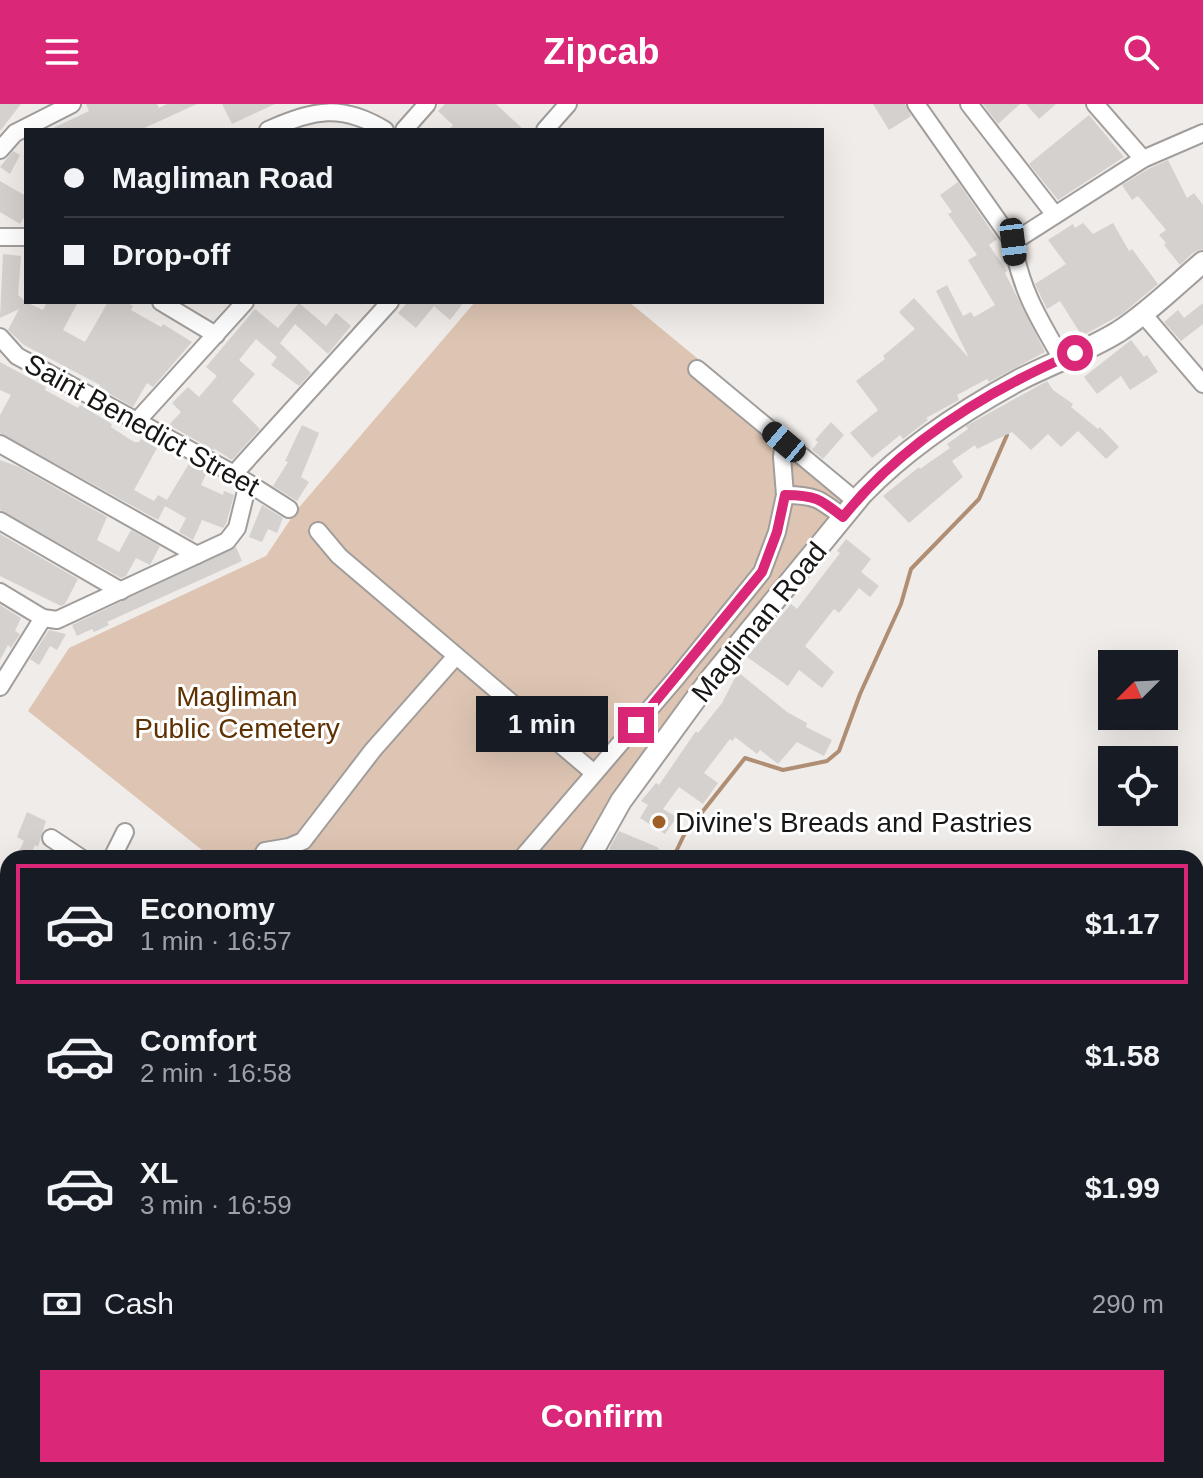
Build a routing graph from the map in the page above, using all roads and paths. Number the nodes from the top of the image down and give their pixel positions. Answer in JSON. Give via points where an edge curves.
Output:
{"nodes":[{"id":1,"x":72,"y":104,"type":"edge"},
{"id":2,"x":427,"y":104,"type":"edge"},
{"id":3,"x":568,"y":104,"type":"edge"},
{"id":4,"x":916,"y":104,"type":"edge"},
{"id":5,"x":969,"y":104,"type":"edge"},
{"id":6,"x":1095,"y":104,"type":"edge"},
{"id":7,"x":24,"y":128,"type":"edge"},
{"id":8,"x":25,"y":128,"type":"edge"},
{"id":9,"x":273,"y":128,"type":"edge"},
{"id":10,"x":383,"y":128,"type":"edge"},
{"id":11,"x":406,"y":128,"type":"edge"},
{"id":12,"x":547,"y":128,"type":"edge"},
{"id":13,"x":1203,"y":133,"type":"edge"},
{"id":14,"x":0,"y":150,"type":"edge"},
{"id":15,"x":1143,"y":159,"type":"junction"},
{"id":16,"x":1055,"y":215,"type":"junction"},
{"id":17,"x":0,"y":237,"type":"edge"},
{"id":18,"x":24,"y":237,"type":"edge"},
{"id":19,"x":1013,"y":242,"type":"junction"},
{"id":20,"x":1203,"y":262,"type":"edge"},
{"id":21,"x":164,"y":304,"type":"edge"},
{"id":22,"x":243,"y":304,"type":"edge"},
{"id":23,"x":388,"y":304,"type":"edge"},
{"id":24,"x":1143,"y":314,"type":"junction"},
{"id":25,"x":216,"y":335,"type":"junction"},
{"id":26,"x":0,"y":337,"type":"edge"},
{"id":27,"x":1062,"y":359,"type":"junction"},
{"id":28,"x":697,"y":369,"type":"dead end"},
{"id":29,"x":1203,"y":384,"type":"edge"},
{"id":30,"x":137,"y":421,"type":"junction"},
{"id":31,"x":784,"y":442,"type":"junction"},
{"id":32,"x":0,"y":444,"type":"edge"},
{"id":33,"x":241,"y":478,"type":"junction"},
{"id":34,"x":785,"y":495,"type":"junction"},
{"id":35,"x":289,"y":509,"type":"dead end"},
{"id":36,"x":849,"y":509,"type":"junction"},
{"id":37,"x":0,"y":521,"type":"edge"},
{"id":38,"x":318,"y":531,"type":"dead end"},
{"id":39,"x":197,"y":555,"type":"junction"},
{"id":40,"x":121,"y":591,"type":"junction"},
{"id":41,"x":0,"y":592,"type":"edge"},
{"id":42,"x":43,"y":618,"type":"junction"},
{"id":43,"x":456,"y":656,"type":"junction"},
{"id":44,"x":7,"y":661,"type":"edge"},
{"id":45,"x":0,"y":687,"type":"edge"},
{"id":46,"x":594,"y":773,"type":"junction"},
{"id":47,"x":125,"y":832,"type":"dead end"},
{"id":48,"x":51,"y":838,"type":"dead end"},
{"id":49,"x":69,"y":850,"type":"edge"},
{"id":50,"x":116,"y":850,"type":"edge"},
{"id":51,"x":271,"y":850,"type":"edge"},
{"id":52,"x":529,"y":850,"type":"edge"},
{"id":53,"x":593,"y":850,"type":"edge"}],
"edges":[{"from":1,"to":8,"type":"street"},
{"from":2,"to":11,"type":"street"},
{"from":3,"to":12,"type":"street"},
{"from":4,"to":19,"type":"street"},
{"from":5,"to":16,"type":"street"},
{"from":6,"to":15,"type":"street"},
{"from":7,"to":14,"type":"street"},
{"from":9,"to":10,"type":"street","via":[[332,107],[367,115]]},
{"from":13,"to":15,"type":"street"},
{"from":15,"to":16,"type":"street"},
{"from":16,"to":19,"type":"street"},
{"from":17,"to":18,"type":"street"},
{"from":19,"to":27,"type":"street","via":[[1025,294]]},
{"from":20,"to":24,"type":"street","name":"Magliman Road"},
{"from":21,"to":25,"type":"street"},
{"from":22,"to":25,"type":"street"},
{"from":23,"to":33,"type":"street"},
{"from":24,"to":27,"type":"street","name":"Magliman Road"},
{"from":24,"to":29,"type":"street"},
{"from":25,"to":30,"type":"street"},
{"from":26,"to":30,"type":"street","name":"Saint Benedict Street","via":[[17,356]]},
{"from":27,"to":36,"type":"street","name":"Magliman Road","via":[[945,424],[887,468]]},
{"from":28,"to":31,"type":"street"},
{"from":30,"to":33,"type":"street","name":"Saint Benedict Street"},
{"from":31,"to":34,"type":"street"},
{"from":31,"to":36,"type":"street"},
{"from":32,"to":39,"type":"street"},
{"from":33,"to":35,"type":"street","name":"Saint Benedict Street"},
{"from":33,"to":39,"type":"street","via":[[237,528],[227,541]]},
{"from":34,"to":36,"type":"street","via":[[810,495]]},
{"from":34,"to":46,"type":"street","via":[[762,572]]},
{"from":36,"to":53,"type":"street","name":"Magliman Road","via":[[711,678],[621,801]]},
{"from":37,"to":40,"type":"street"},
{"from":38,"to":43,"type":"street","via":[[339,556]]},
{"from":39,"to":40,"type":"street"},
{"from":40,"to":42,"type":"street","via":[[57,620]]},
{"from":41,"to":42,"type":"street"},
{"from":42,"to":44,"type":"street"},
{"from":43,"to":46,"type":"street"},
{"from":43,"to":51,"type":"street","via":[[373,750],[303,841]]},
{"from":44,"to":45,"type":"street"},
{"from":46,"to":52,"type":"street"},
{"from":47,"to":50,"type":"street"},
{"from":48,"to":49,"type":"street"}]}
